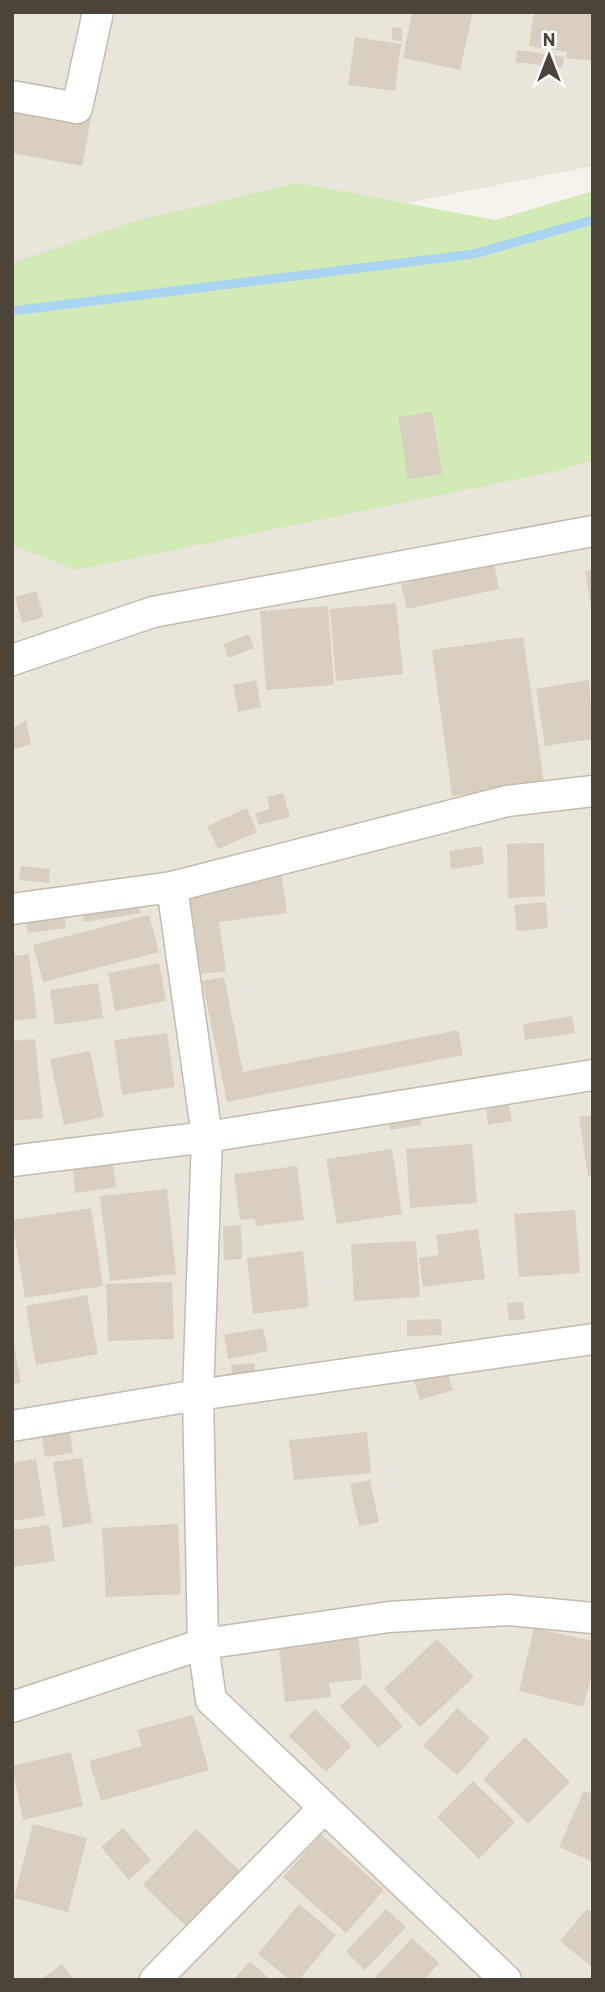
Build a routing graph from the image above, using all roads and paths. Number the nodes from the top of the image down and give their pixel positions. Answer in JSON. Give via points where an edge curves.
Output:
{"nodes":[{"id":1,"x":98,"y":12,"type":"edge"},
{"id":2,"x":12,"y":96,"type":"edge"},
{"id":3,"x":593,"y":531,"type":"edge"},
{"id":4,"x":12,"y":660,"type":"edge"},
{"id":5,"x":593,"y":791,"type":"edge"},
{"id":6,"x":172,"y":887,"type":"junction"},
{"id":7,"x":12,"y":909,"type":"edge"},
{"id":8,"x":593,"y":1075,"type":"edge"},
{"id":9,"x":207,"y":1137,"type":"junction"},
{"id":10,"x":12,"y":1161,"type":"edge"},
{"id":11,"x":593,"y":1339,"type":"edge"},
{"id":12,"x":198,"y":1395,"type":"junction"},
{"id":13,"x":12,"y":1426,"type":"edge"},
{"id":14,"x":593,"y":1618,"type":"edge"},
{"id":15,"x":203,"y":1643,"type":"junction"},
{"id":16,"x":12,"y":1707,"type":"edge"},
{"id":17,"x":324,"y":1808,"type":"junction"},
{"id":18,"x":166,"y":1976,"type":"edge"},
{"id":19,"x":506,"y":1980,"type":"edge"}],
"edges":[{"from":1,"to":2,"type":"street","via":[[77,108]]},
{"from":3,"to":4,"type":"street","via":[[153,612]]},
{"from":5,"to":6,"type":"street","via":[[507,801]]},
{"from":6,"to":7,"type":"street"},
{"from":6,"to":9,"type":"street"},
{"from":8,"to":9,"type":"street"},
{"from":9,"to":10,"type":"street"},
{"from":9,"to":12,"type":"street"},
{"from":11,"to":12,"type":"street"},
{"from":12,"to":13,"type":"street"},
{"from":12,"to":15,"type":"street"},
{"from":14,"to":15,"type":"street","via":[[509,1610],[389,1617]]},
{"from":15,"to":16,"type":"street"},
{"from":15,"to":17,"type":"street","via":[[211,1700]]},
{"from":17,"to":18,"type":"street"},
{"from":17,"to":19,"type":"street"}]}
